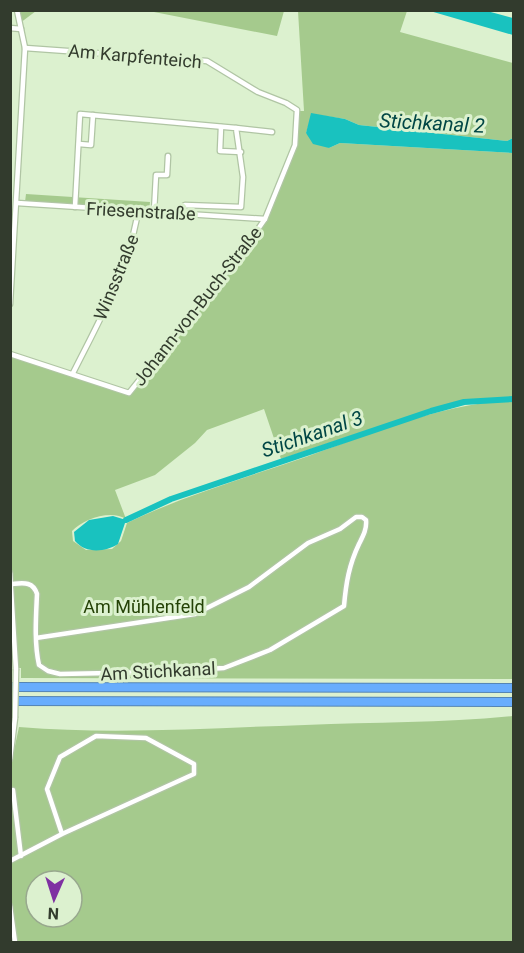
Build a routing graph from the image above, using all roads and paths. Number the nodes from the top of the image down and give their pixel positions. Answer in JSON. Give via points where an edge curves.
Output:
{"nodes":[{"id":1,"x":17,"y":10,"type":"edge"},
{"id":2,"x":10,"y":28,"type":"edge"},
{"id":3,"x":21,"y":29,"type":"junction"},
{"id":4,"x":25,"y":48,"type":"junction"},
{"id":5,"x":93,"y":115,"type":"junction"},
{"id":6,"x":221,"y":127,"type":"junction"},
{"id":7,"x":236,"y":128,"type":"junction"},
{"id":8,"x":272,"y":132,"type":"dead end"},
{"id":9,"x":79,"y":144,"type":"junction"},
{"id":10,"x":241,"y":152,"type":"junction"},
{"id":11,"x":168,"y":156,"type":"dead end"},
{"id":12,"x":10,"y":197,"type":"edge"},
{"id":13,"x":18,"y":197,"type":"junction"},
{"id":14,"x":17,"y":204,"type":"junction"},
{"id":15,"x":75,"y":207,"type":"junction"},
{"id":16,"x":138,"y":212,"type":"junction"},
{"id":17,"x":154,"y":212,"type":"junction"},
{"id":18,"x":171,"y":213,"type":"junction"},
{"id":19,"x":266,"y":219,"type":"junction"},
{"id":20,"x":10,"y":304,"type":"edge"},
{"id":21,"x":10,"y":354,"type":"edge"},
{"id":22,"x":73,"y":373,"type":"junction"},
{"id":23,"x":10,"y":573,"type":"edge"},
{"id":24,"x":12,"y":584,"type":"edge"},
{"id":25,"x":36,"y":638,"type":"junction"},
{"id":26,"x":10,"y":687,"type":"edge"},
{"id":27,"x":513,"y":688,"type":"edge"},
{"id":28,"x":10,"y":701,"type":"edge"},
{"id":29,"x":513,"y":702,"type":"edge"},
{"id":30,"x":10,"y":759,"type":"edge"},
{"id":31,"x":13,"y":790,"type":"dead end"},
{"id":32,"x":62,"y":834,"type":"junction"},
{"id":33,"x":21,"y":856,"type":"junction"},
{"id":34,"x":10,"y":861,"type":"edge"},
{"id":35,"x":10,"y":906,"type":"edge"},
{"id":36,"x":15,"y":942,"type":"edge"}],
"edges":[{"from":1,"to":3,"type":"street"},
{"from":2,"to":3,"type":"street"},
{"from":3,"to":4,"type":"street"},
{"from":4,"to":13,"type":"street"},
{"from":4,"to":19,"type":"street","name":"Am Karpfenteich","via":[[207,61],[297,110],[295,145]]},
{"from":5,"to":6,"type":"street"},
{"from":5,"to":9,"type":"street","via":[[92,145]]},
{"from":5,"to":9,"type":"street","via":[[80,114]]},
{"from":6,"to":7,"type":"street"},
{"from":6,"to":10,"type":"street","via":[[220,151]]},
{"from":7,"to":8,"type":"street"},
{"from":7,"to":10,"type":"street"},
{"from":9,"to":15,"type":"street"},
{"from":10,"to":18,"type":"street","via":[[241,207],[185,205]]},
{"from":11,"to":17,"type":"street","via":[[166,175],[156,175]]},
{"from":12,"to":13,"type":"street"},
{"from":13,"to":14,"type":"street"},
{"from":14,"to":15,"type":"street","name":"Friesenstraße"},
{"from":14,"to":20,"type":"street"},
{"from":15,"to":16,"type":"street","name":"Friesenstraße"},
{"from":16,"to":17,"type":"street","name":"Friesenstraße"},
{"from":16,"to":22,"type":"street","name":"Winsstraße","via":[[115,290]]},
{"from":17,"to":18,"type":"street","name":"Friesenstraße"},
{"from":18,"to":19,"type":"street","name":"Friesenstraße"},
{"from":19,"to":22,"type":"street","name":"Johann-von-Buch-Straße","via":[[129,393]]},
{"from":21,"to":22,"type":"street"},
{"from":23,"to":24,"type":"street"},
{"from":24,"to":25,"type":"street","name":"Am Stichkanal","via":[[28,584],[35,590]]},
{"from":24,"to":30,"type":"street","bridge":true,"via":[[16,669]]},
{"from":25,"to":25,"type":"street","name":"Am Stichkanal","via":[[39,665],[54,673],[208,670],[236,665],[270,650],[344,606],[344,584],[366,520],[356,518],[308,543],[249,587],[195,614]]},
{"from":26,"to":27,"type":"highway"},
{"from":28,"to":29,"type":"highway"},
{"from":31,"to":33,"type":"street"},
{"from":32,"to":32,"type":"street","via":[[194,774],[194,764],[146,738],[96,736],[60,757],[47,789]]},
{"from":32,"to":33,"type":"street"},
{"from":33,"to":34,"type":"street"},
{"from":35,"to":36,"type":"street"}]}
